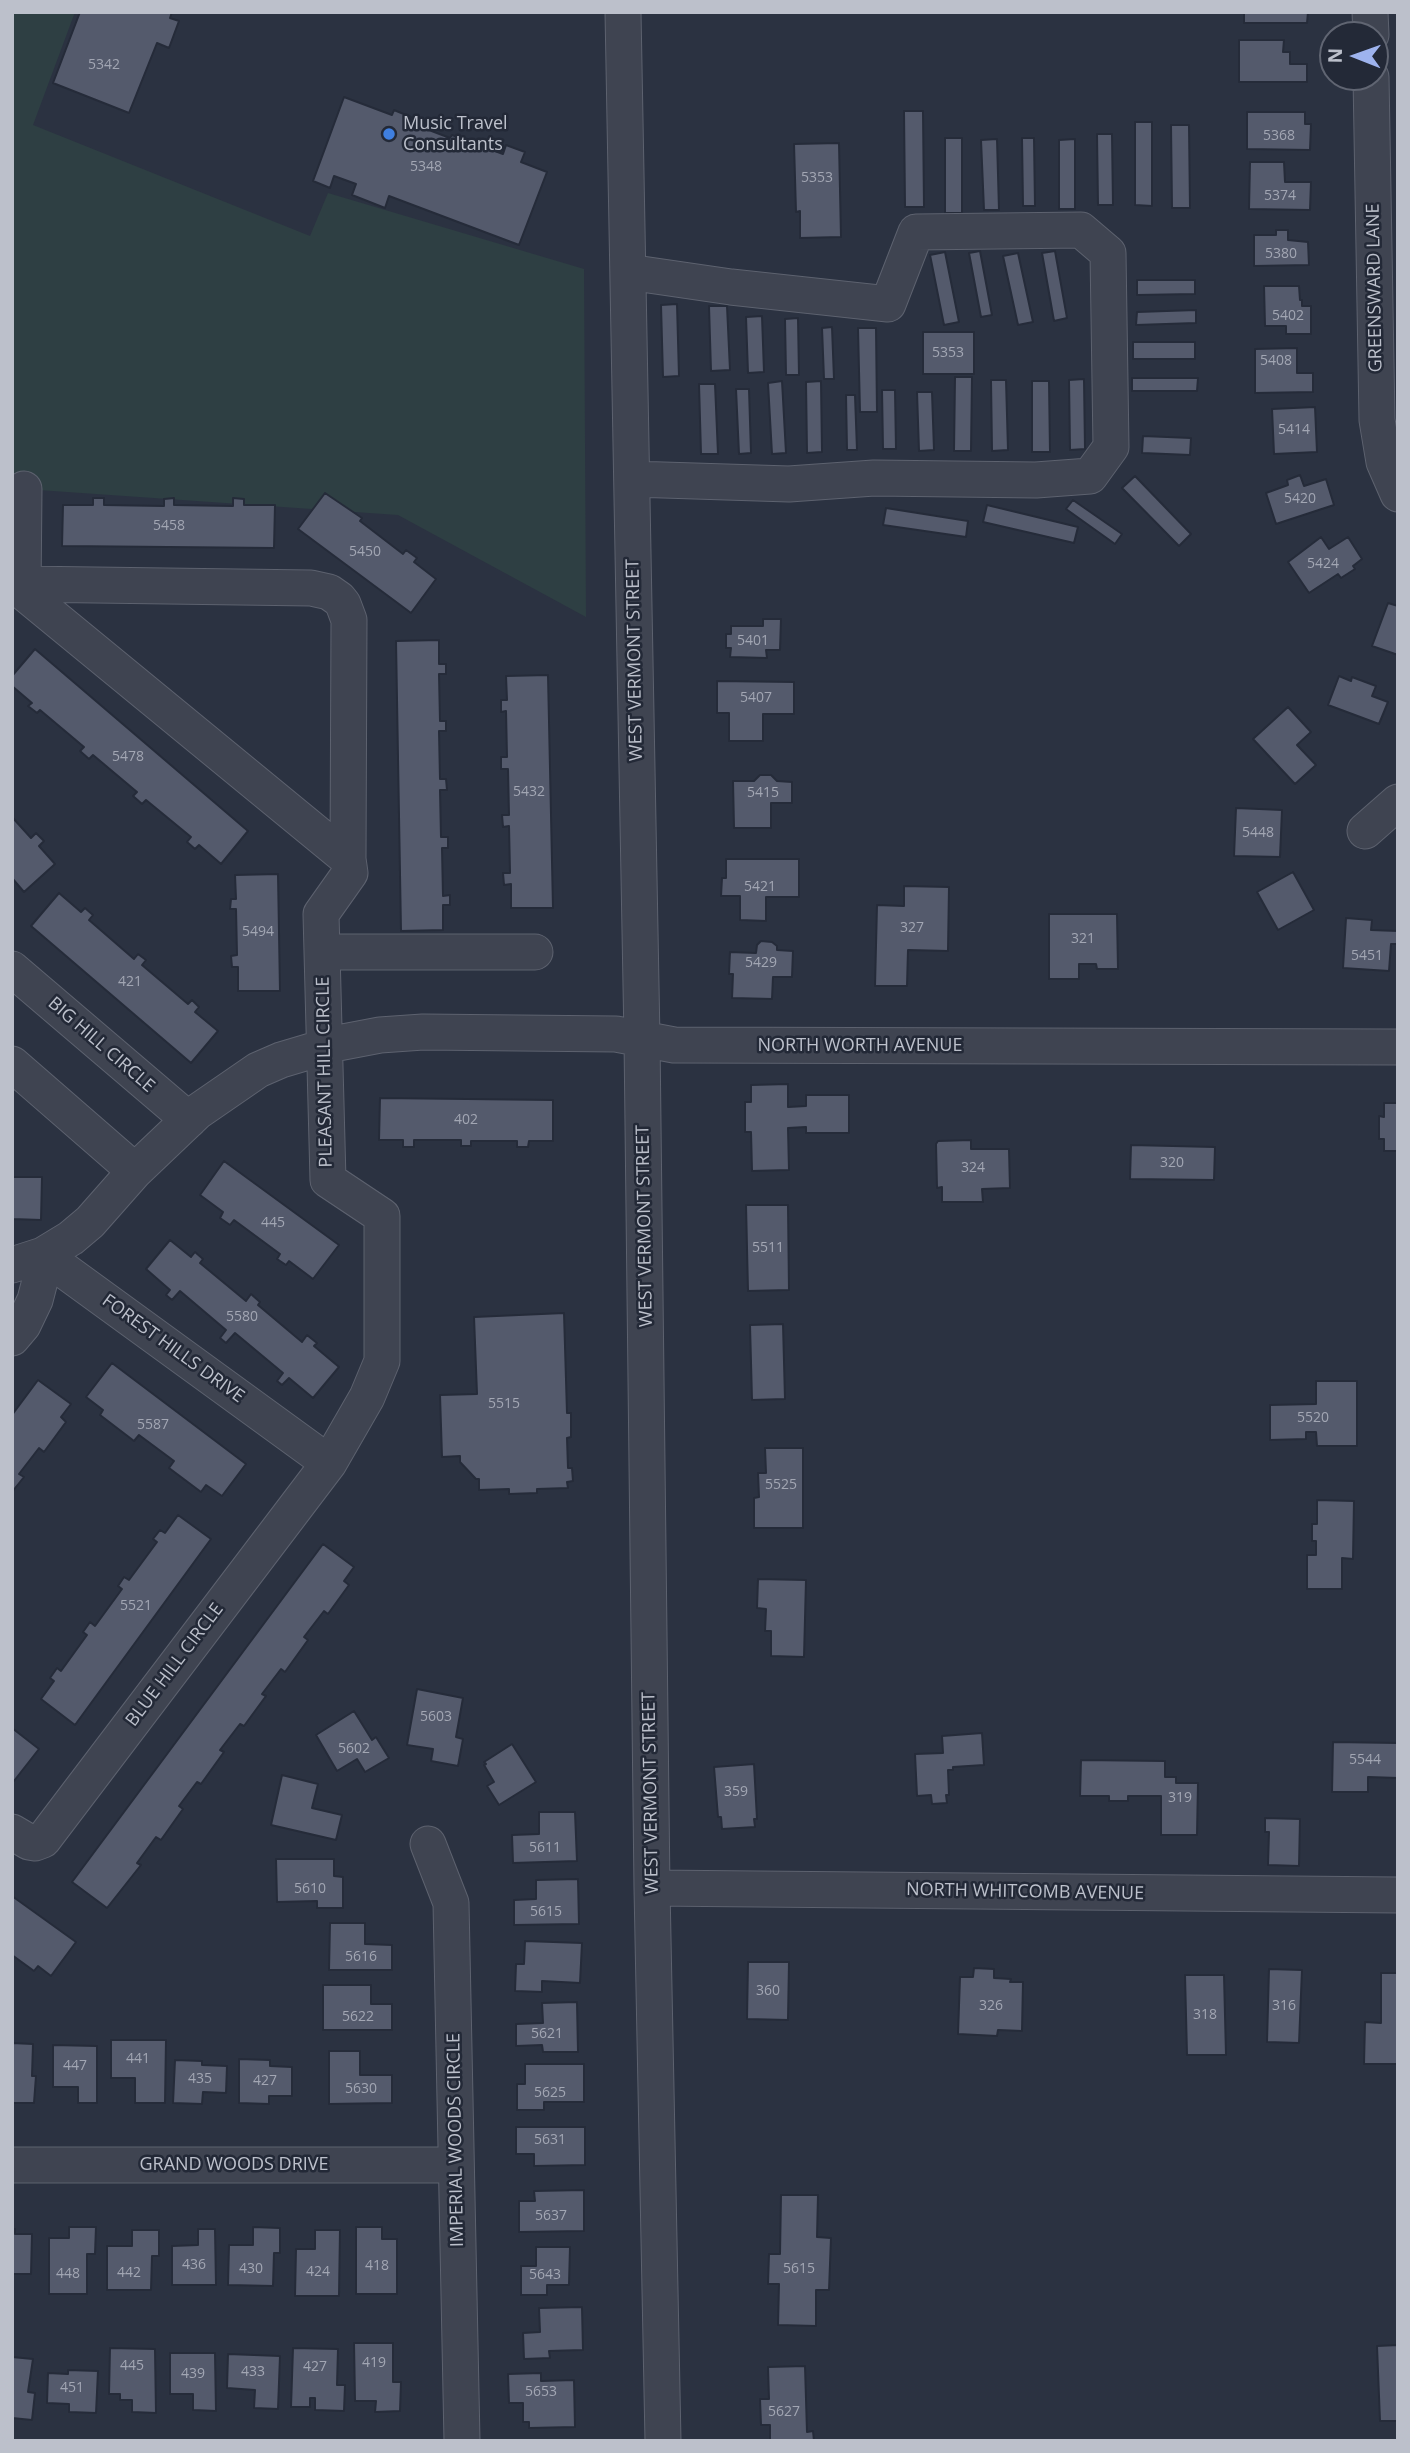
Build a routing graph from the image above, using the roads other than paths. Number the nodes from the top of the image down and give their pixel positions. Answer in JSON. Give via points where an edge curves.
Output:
{"nodes":[{"id":1,"x":623,"y":12,"type":"edge"},
{"id":2,"x":1371,"y":91,"type":"edge"},
{"id":3,"x":628,"y":272,"type":"junction"},
{"id":4,"x":632,"y":479,"type":"junction"},
{"id":5,"x":24,"y":489,"type":"dead end"},
{"id":6,"x":1398,"y":494,"type":"edge"},
{"id":7,"x":23,"y":584,"type":"junction"},
{"id":8,"x":1398,"y":802,"type":"edge"},
{"id":9,"x":1365,"y":831,"type":"dead end"},
{"id":10,"x":348,"y":859,"type":"junction"},
{"id":11,"x":322,"y":952,"type":"junction"},
{"id":12,"x":536,"y":952,"type":"dead end"},
{"id":13,"x":12,"y":969,"type":"edge"},
{"id":14,"x":642,"y":1040,"type":"junction"},
{"id":15,"x":326,"y":1046,"type":"junction"},
{"id":16,"x":1398,"y":1047,"type":"edge"},
{"id":17,"x":12,"y":1064,"type":"edge"},
{"id":18,"x":189,"y":1120,"type":"junction"},
{"id":19,"x":135,"y":1171,"type":"junction"},
{"id":20,"x":27,"y":1260,"type":"edge"},
{"id":21,"x":12,"y":1338,"type":"edge"},
{"id":22,"x":329,"y":1463,"type":"junction"},
{"id":23,"x":12,"y":1832,"type":"edge"},
{"id":24,"x":428,"y":1844,"type":"dead end"},
{"id":25,"x":652,"y":1888,"type":"junction"},
{"id":26,"x":1398,"y":1895,"type":"edge"},
{"id":27,"x":12,"y":2165,"type":"edge"},
{"id":28,"x":456,"y":2165,"type":"junction"},
{"id":29,"x":462,"y":2441,"type":"edge"},
{"id":30,"x":663,"y":2441,"type":"edge"}],
"edges":[{"from":1,"to":3,"type":"street","name":"WEST VERMONT STREET"},
{"from":2,"to":6,"type":"street","name":"GREENSWARD LANE","via":[[1377,420],[1384,462]]},
{"from":3,"to":4,"type":"street","name":"WEST VERMONT STREET"},
{"from":3,"to":4,"type":"street","via":[[888,304],[916,232],[1081,230],[1108,253],[1111,447],[1090,476],[874,478],[789,484]]},
{"from":4,"to":14,"type":"street","name":"WEST VERMONT STREET"},
{"from":5,"to":7,"type":"street"},
{"from":7,"to":10,"type":"street","via":[[23,592]]},
{"from":7,"to":10,"type":"street","name":"PLEASANT HILL CIRCLE","via":[[311,588],[339,599],[349,620]]},
{"from":8,"to":9,"type":"street"},
{"from":10,"to":11,"type":"street","name":"PLEASANT HILL CIRCLE","via":[[351,873],[321,914]]},
{"from":11,"to":12,"type":"street"},
{"from":11,"to":15,"type":"street","name":"PLEASANT HILL CIRCLE"},
{"from":13,"to":18,"type":"street","name":"BIG HILL CIRCLE"},
{"from":14,"to":15,"type":"street","name":"NORTH WORTH AVENUE","via":[[616,1034],[423,1032],[370,1036]]},
{"from":14,"to":16,"type":"street","name":"NORTH WORTH AVENUE","via":[[688,1045]]},
{"from":14,"to":25,"type":"street","name":"WEST VERMONT STREET"},
{"from":15,"to":18,"type":"street","via":[[258,1070]]},
{"from":15,"to":22,"type":"street","name":"PLEASANT HILL CIRCLE","via":[[328,1180],[382,1216],[382,1361],[367,1398]]},
{"from":17,"to":19,"type":"street"},
{"from":18,"to":19,"type":"street"},
{"from":19,"to":20,"type":"street","via":[[71,1238]]},
{"from":20,"to":21,"type":"street","via":[[42,1273],[35,1300]]},
{"from":20,"to":22,"type":"street","name":"FOREST HILLS DRIVE"},
{"from":22,"to":23,"type":"street","name":"BLUE HILL CIRCLE","via":[[43,1840],[29,1842]]},
{"from":24,"to":28,"type":"street","name":"IMPERIAL WOODS CIRCLE","via":[[451,1903]]},
{"from":25,"to":26,"type":"street","name":"NORTH WHITCOMB AVENUE"},
{"from":25,"to":30,"type":"street","name":"WEST VERMONT STREET"},
{"from":27,"to":28,"type":"street","name":"GRAND WOODS DRIVE"},
{"from":28,"to":29,"type":"street","name":"IMPERIAL WOODS CIRCLE"}]}
